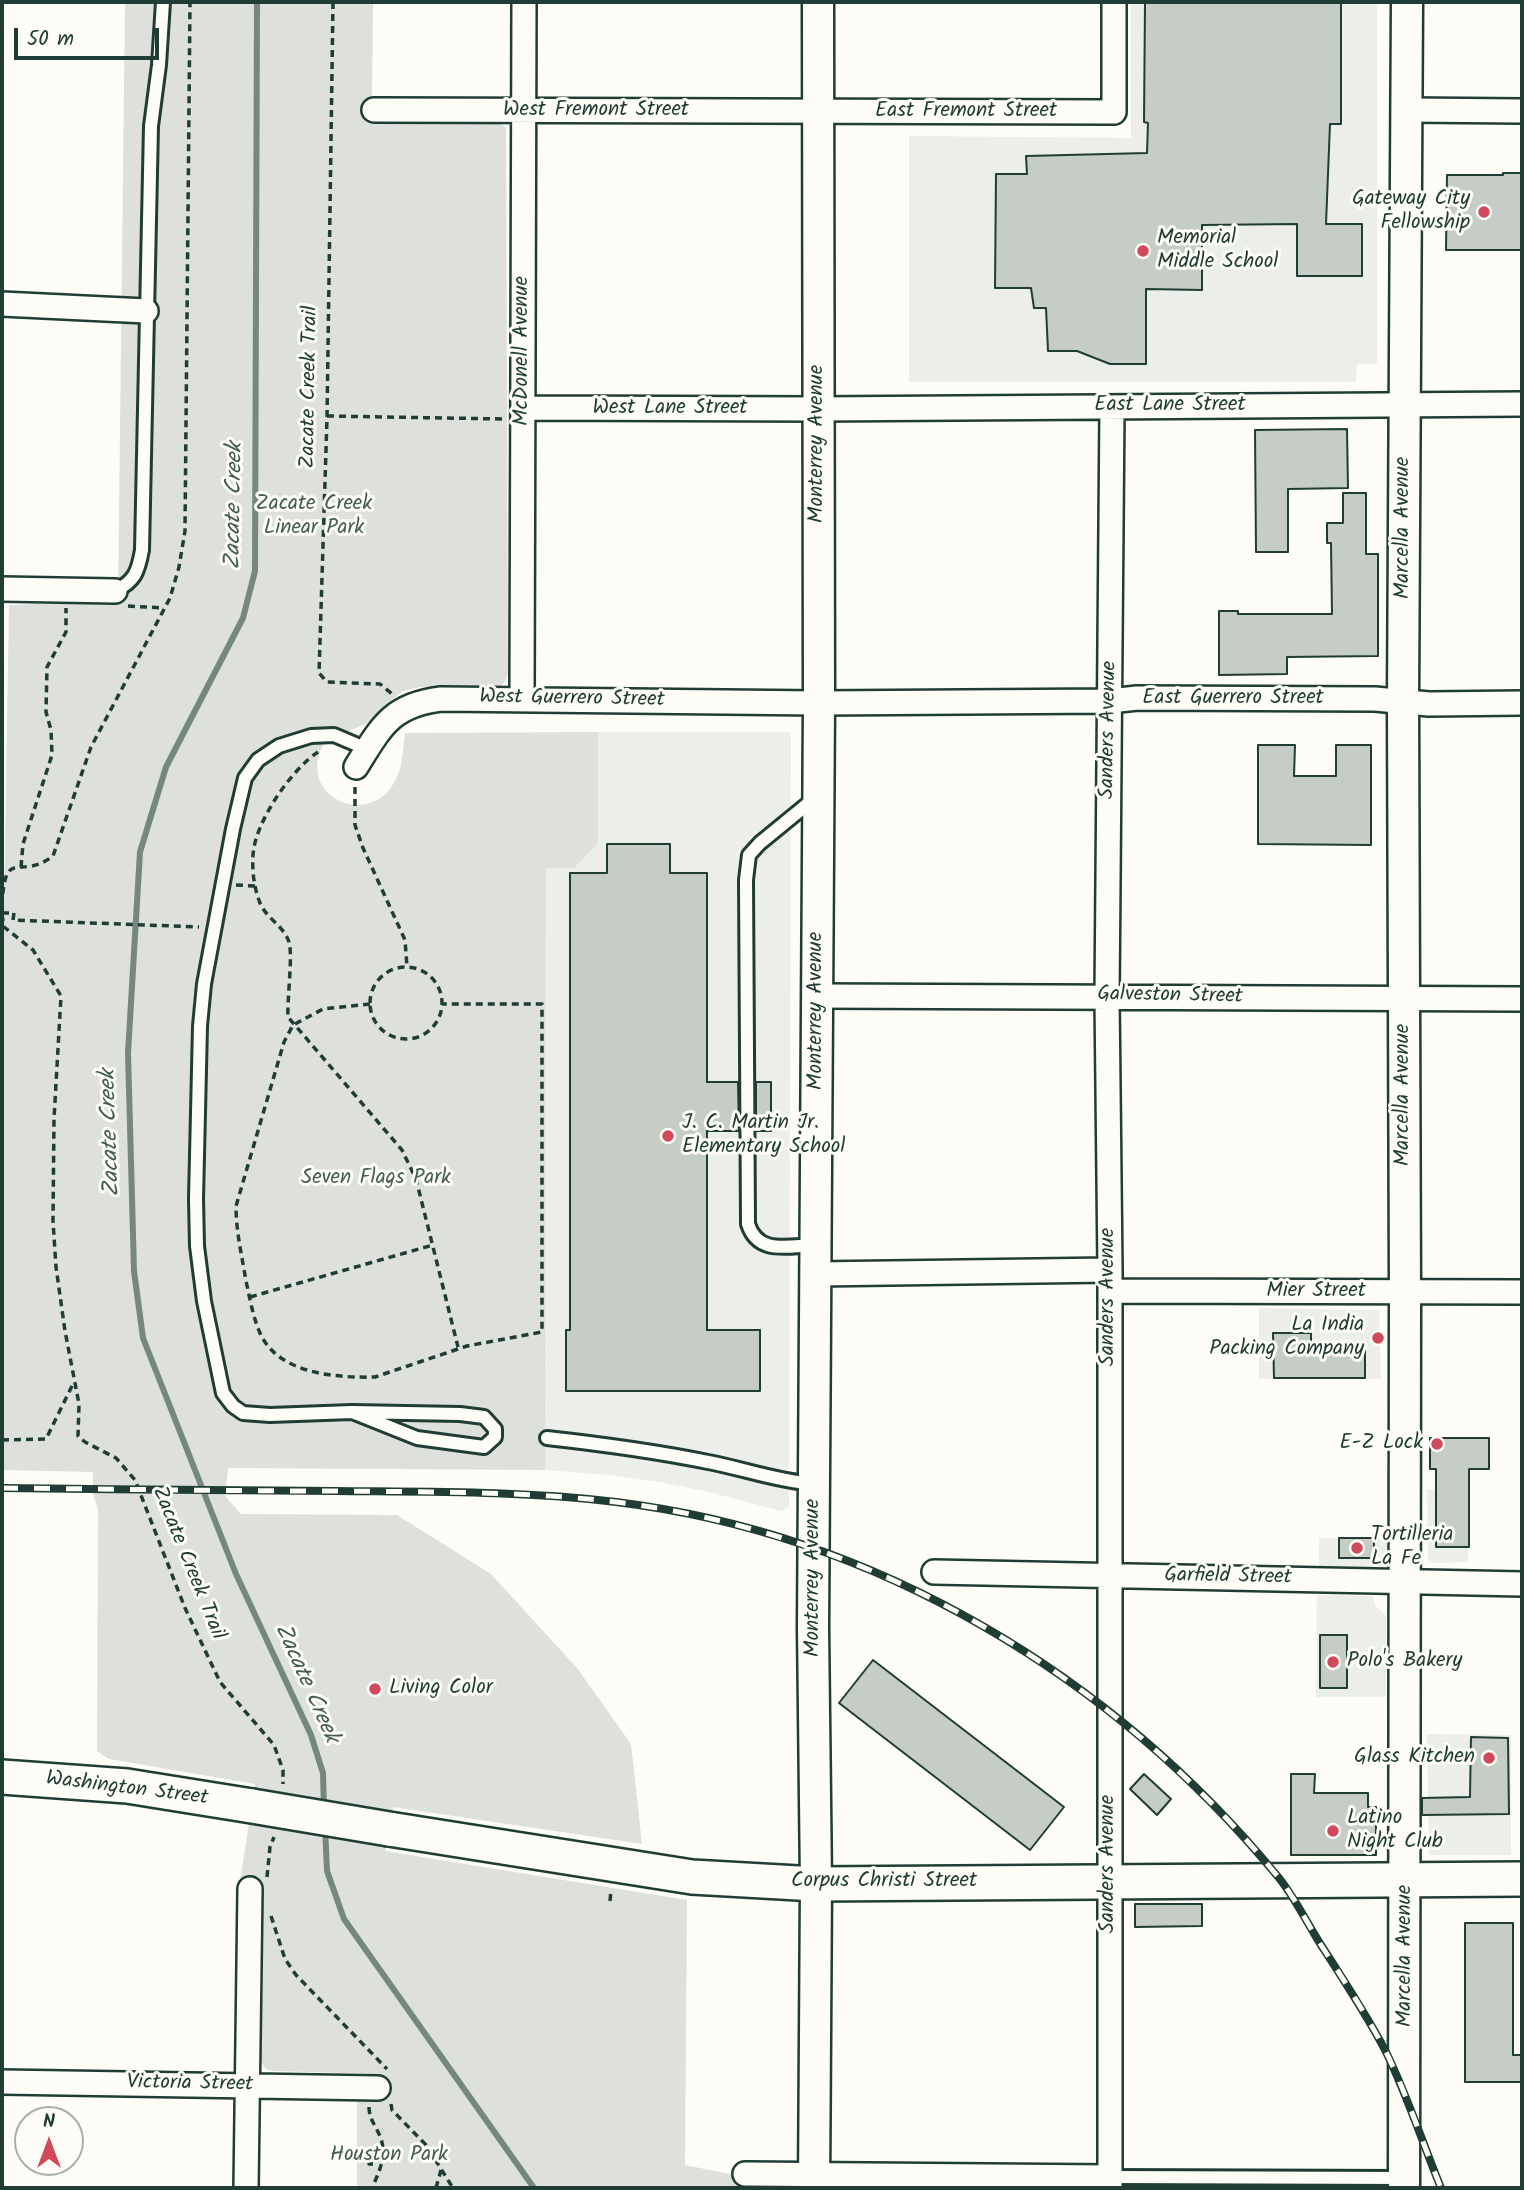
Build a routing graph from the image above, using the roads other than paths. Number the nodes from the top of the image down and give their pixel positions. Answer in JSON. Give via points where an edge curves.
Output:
{"nodes":[{"id":1,"x":163,"y":2,"type":"edge"},
{"id":2,"x":524,"y":2,"type":"edge"},
{"id":3,"x":818,"y":2,"type":"edge"},
{"id":4,"x":1114,"y":2,"type":"edge"},
{"id":5,"x":1407,"y":2,"type":"edge"},
{"id":6,"x":374,"y":110,"type":"dead end"},
{"id":7,"x":1407,"y":110,"type":"junction"},
{"id":8,"x":523,"y":111,"type":"junction"},
{"id":9,"x":818,"y":111,"type":"junction"},
{"id":10,"x":1522,"y":111,"type":"edge"},
{"id":11,"x":2,"y":304,"type":"edge"},
{"id":12,"x":146,"y":311,"type":"junction"},
{"id":13,"x":1405,"y":404,"type":"junction"},
{"id":14,"x":1522,"y":404,"type":"edge"},
{"id":15,"x":1112,"y":407,"type":"junction"},
{"id":16,"x":818,"y":409,"type":"junction"},
{"id":17,"x":513,"y":414,"type":"junction"},
{"id":18,"x":2,"y":589,"type":"edge"},
{"id":19,"x":117,"y":599,"type":"joint"},
{"id":20,"x":522,"y":699,"type":"junction"},
{"id":21,"x":1110,"y":701,"type":"junction"},
{"id":22,"x":1403,"y":701,"type":"junction"},
{"id":23,"x":819,"y":703,"type":"junction"},
{"id":24,"x":1522,"y":704,"type":"edge"},
{"id":25,"x":361,"y":758,"type":"joint"},
{"id":26,"x":818,"y":796,"type":"junction"},
{"id":27,"x":817,"y":996,"type":"junction"},
{"id":28,"x":1107,"y":997,"type":"junction"},
{"id":29,"x":1522,"y":999,"type":"edge"},
{"id":30,"x":1404,"y":1000,"type":"junction"},
{"id":31,"x":816,"y":1259,"type":"junction"},
{"id":32,"x":1110,"y":1281,"type":"junction"},
{"id":33,"x":1405,"y":1292,"type":"junction"},
{"id":34,"x":1522,"y":1292,"type":"edge"},
{"id":35,"x":352,"y":1412,"type":"junction"},
{"id":36,"x":547,"y":1438,"type":"dead end"},
{"id":37,"x":814,"y":1483,"type":"junction"},
{"id":38,"x":934,"y":1572,"type":"dead end"},
{"id":39,"x":1110,"y":1575,"type":"junction"},
{"id":40,"x":1406,"y":1582,"type":"junction"},
{"id":41,"x":1522,"y":1584,"type":"edge"},
{"id":42,"x":2,"y":1777,"type":"edge"},
{"id":43,"x":252,"y":1806,"type":"joint"},
{"id":44,"x":1109,"y":1880,"type":"junction"},
{"id":45,"x":1406,"y":1880,"type":"junction"},
{"id":46,"x":1522,"y":1880,"type":"edge"},
{"id":47,"x":816,"y":1884,"type":"junction"},
{"id":48,"x":258,"y":1885,"type":"road end"},
{"id":49,"x":2,"y":2082,"type":"edge"},
{"id":50,"x":247,"y":2085,"type":"junction"},
{"id":51,"x":383,"y":2095,"type":"road end"},
{"id":52,"x":745,"y":2174,"type":"dead end"},
{"id":53,"x":814,"y":2182,"type":"edge"},
{"id":54,"x":1110,"y":2183,"type":"edge"},
{"id":55,"x":1405,"y":2183,"type":"edge"},
{"id":56,"x":246,"y":2188,"type":"edge"}],
"edges":[{"from":1,"to":12,"type":"lane","via":[[151,126]]},
{"from":2,"to":8,"type":"street","name":"McDonell Avenue"},
{"from":3,"to":9,"type":"street","name":"Monterrey Avenue"},
{"from":4,"to":9,"type":"street","name":"East Fremont Street","via":[[1114,112]]},
{"from":5,"to":7,"type":"street","name":"Marcella Avenue"},
{"from":6,"to":8,"type":"street","name":"West Fremont Street"},
{"from":7,"to":10,"type":"street"},
{"from":7,"to":13,"type":"street","name":"Marcella Avenue"},
{"from":8,"to":9,"type":"street","name":"West Fremont Street"},
{"from":8,"to":17,"type":"street","name":"McDonell Avenue"},
{"from":9,"to":16,"type":"street","name":"Monterrey Avenue"},
{"from":11,"to":12,"type":"street"},
{"from":12,"to":19,"type":"lane","via":[[142,550],[139,568]]},
{"from":13,"to":14,"type":"street","name":"East Lane Street"},
{"from":13,"to":15,"type":"street","name":"East Lane Street"},
{"from":13,"to":22,"type":"street","name":"Marcella Avenue"},
{"from":15,"to":16,"type":"street","name":"East Lane Street"},
{"from":15,"to":21,"type":"street","name":"Sanders Avenue"},
{"from":16,"to":17,"type":"street","name":"West Lane Street"},
{"from":16,"to":23,"type":"street","name":"Monterrey Avenue"},
{"from":17,"to":20,"type":"street","name":"McDonell Avenue"},
{"from":18,"to":19,"type":"street"},
{"from":20,"to":23,"type":"street","name":"West Guerrero Street"},
{"from":20,"to":25,"type":"street","name":"West Guerrero Street","via":[[419,702],[401,709],[378,731]]},
{"from":21,"to":22,"type":"street","name":"East Guerrero Street"},
{"from":21,"to":23,"type":"street","name":"East Guerrero Street"},
{"from":21,"to":28,"type":"street","name":"Sanders Avenue"},
{"from":22,"to":24,"type":"street","name":"East Guerrero Street"},
{"from":22,"to":30,"type":"street","name":"Marcella Avenue"},
{"from":23,"to":26,"type":"street","name":"Monterrey Avenue"},
{"from":25,"to":35,"type":"lane","via":[[334,735],[311,736],[278,746],[258,760],[245,779],[204,985],[198,1071],[197,1246],[223,1393],[243,1413]]},
{"from":26,"to":27,"type":"street","name":"Monterrey Avenue"},
{"from":26,"to":31,"type":"lane","via":[[749,855],[746,880],[748,1224],[761,1244]]},
{"from":27,"to":28,"type":"street","name":"Galveston Street"},
{"from":27,"to":31,"type":"street","name":"Monterrey Avenue"},
{"from":28,"to":30,"type":"street","name":"Galveston Street"},
{"from":28,"to":32,"type":"street","name":"Sanders Avenue"},
{"from":29,"to":30,"type":"street","name":"Galveston Street"},
{"from":30,"to":33,"type":"street","name":"Marcella Avenue"},
{"from":31,"to":32,"type":"street","name":"Mier Street"},
{"from":31,"to":37,"type":"street","name":"Monterrey Avenue"},
{"from":32,"to":33,"type":"street","name":"Mier Street"},
{"from":32,"to":39,"type":"street","name":"Sanders Avenue"},
{"from":33,"to":34,"type":"street","name":"Mier Street"},
{"from":33,"to":40,"type":"street","name":"Marcella Avenue"},
{"from":35,"to":35,"type":"lane","via":[[484,1417],[495,1429],[495,1437],[484,1447],[417,1438]]},
{"from":36,"to":37,"type":"lane","via":[[636,1448],[786,1482]]},
{"from":37,"to":47,"type":"street","name":"Monterrey Avenue"},
{"from":38,"to":39,"type":"street","name":"Garfield Street"},
{"from":39,"to":40,"type":"street","name":"Garfield Street"},
{"from":39,"to":44,"type":"street","name":"Sanders Avenue"},
{"from":40,"to":41,"type":"street","name":"Garfield Street"},
{"from":40,"to":45,"type":"street","name":"Marcella Avenue"},
{"from":42,"to":43,"type":"main road","name":"Washington Street","via":[[127,1786]]},
{"from":43,"to":47,"type":"main road","name":"Corpus Christi Street","bridge":true,"via":[[692,1877]]},
{"from":44,"to":45,"type":"main road","name":"Corpus Christi Street"},
{"from":44,"to":47,"type":"main road","name":"Corpus Christi Street"},
{"from":44,"to":54,"type":"street","name":"Sanders Avenue"},
{"from":45,"to":46,"type":"main road","name":"Corpus Christi Street"},
{"from":45,"to":55,"type":"street","name":"Marcella Avenue"},
{"from":47,"to":53,"type":"street","name":"Monterrey Avenue"},
{"from":48,"to":50,"type":"street"},
{"from":49,"to":50,"type":"street","name":"Victoria Street"},
{"from":50,"to":51,"type":"street","name":"Victoria Street"},
{"from":50,"to":56,"type":"street"},
{"from":52,"to":53,"type":"street"},
{"from":53,"to":54,"type":"street"},
{"from":54,"to":55,"type":"lane"}]}
